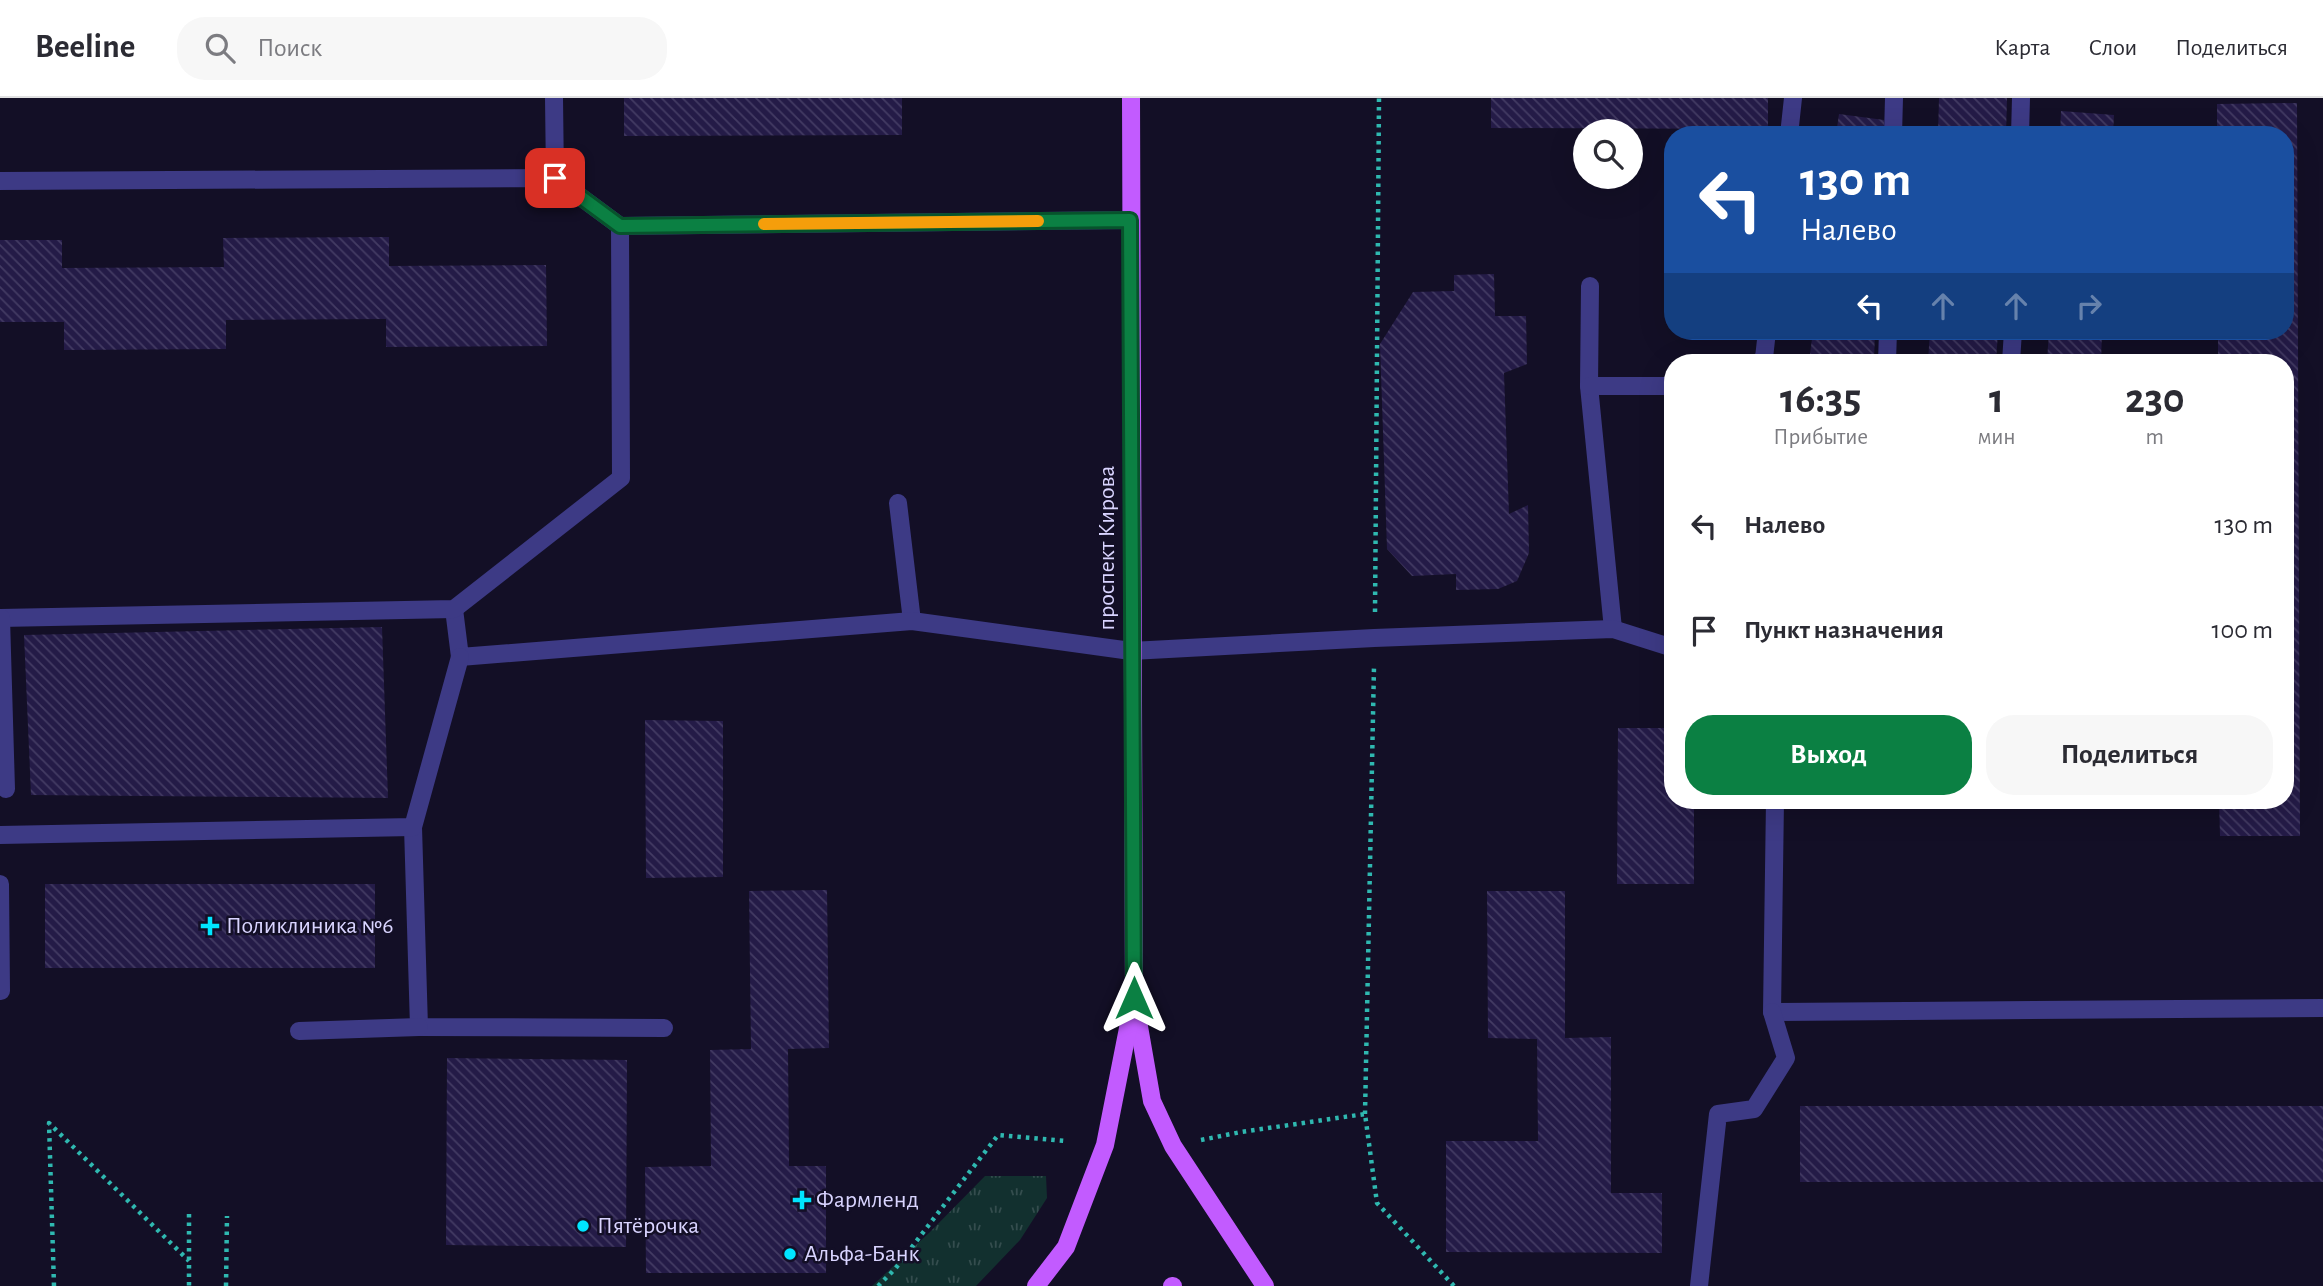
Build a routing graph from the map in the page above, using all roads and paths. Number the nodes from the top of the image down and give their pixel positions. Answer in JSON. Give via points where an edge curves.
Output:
{"nodes":[{"id":1,"x":554,"y":98,"type":"edge"},
{"id":2,"x":1131,"y":98,"type":"edge"},
{"id":3,"x":1793,"y":98,"type":"edge"},
{"id":4,"x":1894,"y":98,"type":"edge"},
{"id":5,"x":2021,"y":98,"type":"edge"},
{"id":6,"x":1790,"y":126,"type":"edge"},
{"id":7,"x":1893,"y":126,"type":"edge"},
{"id":8,"x":2020,"y":126,"type":"edge"},
{"id":9,"x":555,"y":178,"type":"junction"},
{"id":10,"x":0,"y":181,"type":"edge"},
{"id":11,"x":1130,"y":220,"type":"junction"},
{"id":12,"x":620,"y":226,"type":"junction"},
{"id":13,"x":1590,"y":286,"type":"dead end"},
{"id":14,"x":1589,"y":386,"type":"junction"},
{"id":15,"x":1664,"y":386,"type":"edge"},
{"id":16,"x":898,"y":503,"type":"dead end"},
{"id":17,"x":454,"y":610,"type":"junction"},
{"id":18,"x":0,"y":618,"type":"edge"},
{"id":19,"x":912,"y":621,"type":"junction"},
{"id":20,"x":1613,"y":629,"type":"junction"},
{"id":21,"x":1664,"y":645,"type":"edge"},
{"id":22,"x":1131,"y":651,"type":"junction"},
{"id":23,"x":460,"y":657,"type":"junction"},
{"id":24,"x":6,"y":789,"type":"dead end"},
{"id":25,"x":1776,"y":809,"type":"edge"},
{"id":26,"x":413,"y":827,"type":"junction"},
{"id":27,"x":0,"y":835,"type":"edge"},
{"id":28,"x":0,"y":884,"type":"edge"},
{"id":29,"x":1,"y":991,"type":"edge"},
{"id":30,"x":1134,"y":998,"type":"junction"},
{"id":31,"x":2323,"y":1008,"type":"edge"},
{"id":32,"x":1772,"y":1012,"type":"junction"},
{"id":33,"x":419,"y":1027,"type":"junction"},
{"id":34,"x":664,"y":1028,"type":"dead end"},
{"id":35,"x":299,"y":1031,"type":"dead end"},
{"id":36,"x":1065,"y":1141,"type":"dead end"},
{"id":37,"x":1173,"y":1146,"type":"junction"},
{"id":38,"x":189,"y":1214,"type":"dead end"},
{"id":39,"x":227,"y":1216,"type":"dead end"},
{"id":40,"x":189,"y":1261,"type":"junction"},
{"id":41,"x":54,"y":1286,"type":"edge"},
{"id":42,"x":190,"y":1286,"type":"edge"},
{"id":43,"x":226,"y":1286,"type":"edge"},
{"id":44,"x":878,"y":1286,"type":"edge"},
{"id":45,"x":1036,"y":1286,"type":"edge"},
{"id":46,"x":1265,"y":1286,"type":"edge"},
{"id":47,"x":1454,"y":1286,"type":"edge"},
{"id":48,"x":1699,"y":1286,"type":"edge"}],
"edges":[{"from":1,"to":9,"type":"lane"},
{"from":2,"to":11,"type":"main road","name":"проспект Кирова"},
{"from":3,"to":6,"type":"lane"},
{"from":4,"to":7,"type":"lane"},
{"from":5,"to":8,"type":"lane"},
{"from":9,"to":10,"type":"lane"},
{"from":9,"to":12,"type":"lane"},
{"from":11,"to":12,"type":"lane"},
{"from":11,"to":22,"type":"main road","name":"проспект Кирова"},
{"from":12,"to":17,"type":"lane","via":[[621,478]]},
{"from":13,"to":14,"type":"lane"},
{"from":14,"to":15,"type":"lane"},
{"from":14,"to":20,"type":"lane"},
{"from":16,"to":19,"type":"lane"},
{"from":17,"to":18,"type":"lane"},
{"from":17,"to":23,"type":"lane"},
{"from":18,"to":24,"type":"lane"},
{"from":19,"to":22,"type":"lane"},
{"from":19,"to":23,"type":"lane"},
{"from":20,"to":21,"type":"lane"},
{"from":20,"to":22,"type":"lane"},
{"from":22,"to":30,"type":"main road","name":"проспект Кирова"},
{"from":23,"to":26,"type":"lane"},
{"from":25,"to":32,"type":"lane"},
{"from":26,"to":27,"type":"lane"},
{"from":26,"to":33,"type":"lane"},
{"from":28,"to":29,"type":"lane"},
{"from":30,"to":37,"type":"main road","via":[[1152,1101]]},
{"from":30,"to":45,"type":"main road","via":[[1104,1145],[1066,1247]]},
{"from":31,"to":32,"type":"lane"},
{"from":32,"to":48,"type":"lane","via":[[1786,1058],[1754,1109],[1718,1114]]},
{"from":33,"to":34,"type":"lane"},
{"from":33,"to":35,"type":"lane"},
{"from":36,"to":44,"type":"path","via":[[998,1135]]},
{"from":37,"to":46,"type":"main road"},
{"from":37,"to":47,"type":"path","via":[[1365,1114],[1377,1203]]},
{"from":38,"to":40,"type":"path"},
{"from":39,"to":43,"type":"path"},
{"from":40,"to":41,"type":"path","via":[[49,1123]]},
{"from":40,"to":42,"type":"path"}]}
